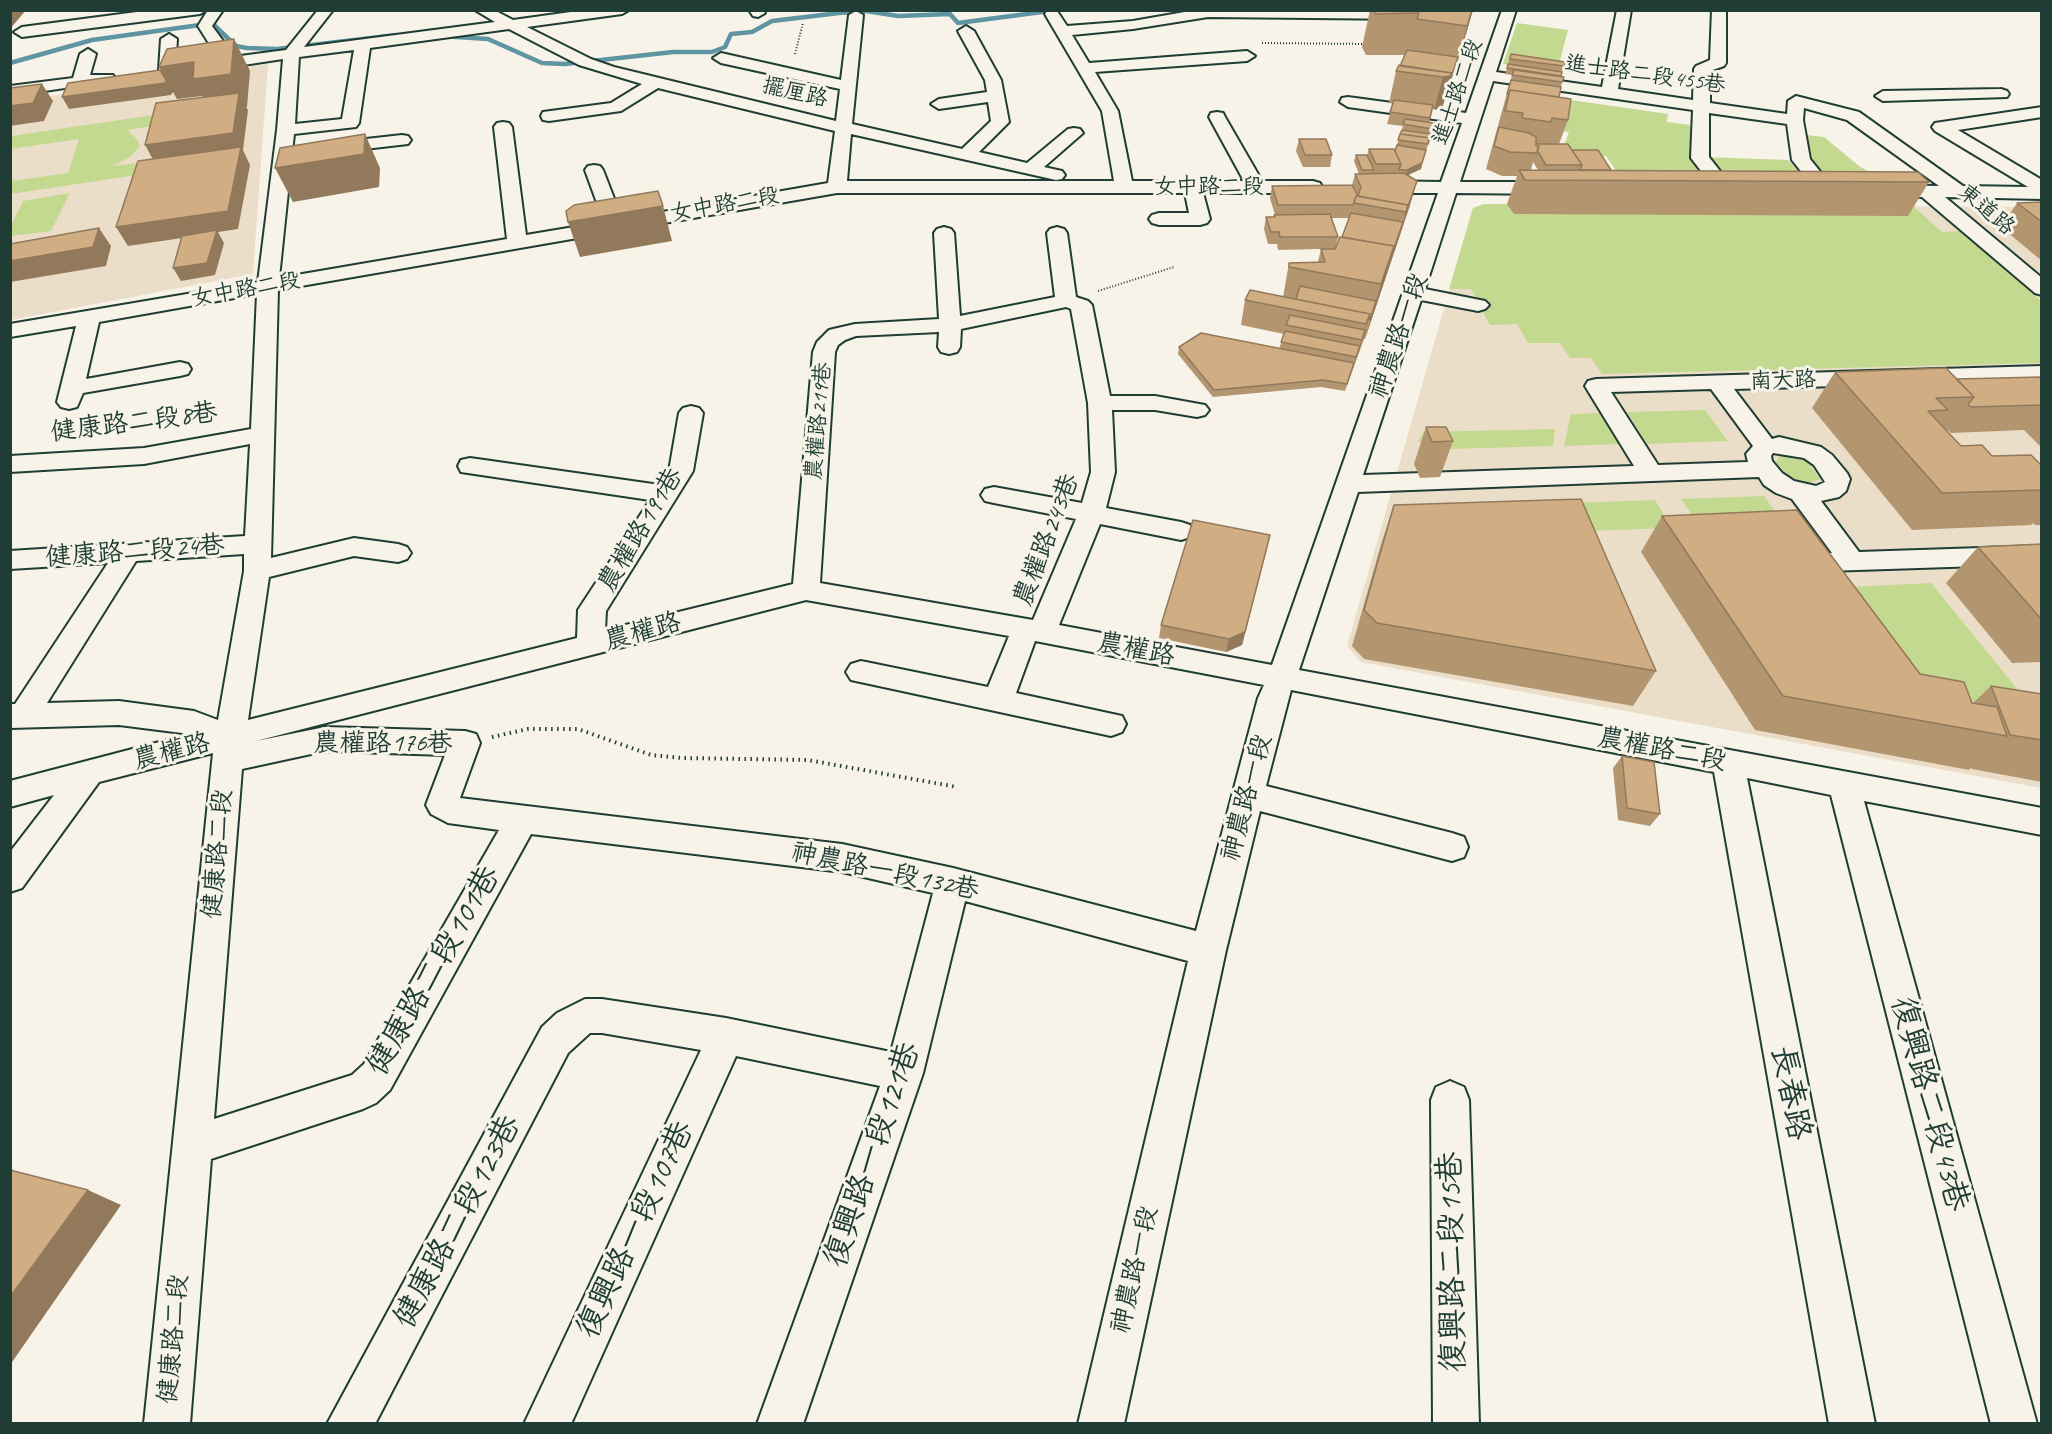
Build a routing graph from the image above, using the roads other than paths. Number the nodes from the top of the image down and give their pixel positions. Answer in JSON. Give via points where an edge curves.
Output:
{"nodes":[{"id":1,"x":200,"y":10,"type":"edge"},
{"id":2,"x":216,"y":10,"type":"edge"},
{"id":3,"x":326,"y":10,"type":"edge"},
{"id":4,"x":482,"y":10,"type":"edge"},
{"id":5,"x":622,"y":10,"type":"edge"},
{"id":6,"x":1448,"y":10,"type":"edge"},
{"id":7,"x":1509,"y":10,"type":"edge"},
{"id":8,"x":1624,"y":10,"type":"edge"},
{"id":9,"x":1719,"y":10,"type":"edge"},
{"id":10,"x":1352,"y":13,"type":"edge"},
{"id":11,"x":124,"y":14,"type":"edge"},
{"id":12,"x":1052,"y":14,"type":"dead end"},
{"id":13,"x":856,"y":15,"type":"dead end"},
{"id":14,"x":512,"y":25,"type":"junction"},
{"id":15,"x":966,"y":31,"type":"dead end"},
{"id":16,"x":22,"y":32,"type":"dead end"},
{"id":17,"x":1064,"y":32,"type":"junction"},
{"id":18,"x":169,"y":39,"type":"dead end"},
{"id":19,"x":363,"y":45,"type":"junction"},
{"id":20,"x":1250,"y":49,"type":"road end"},
{"id":21,"x":88,"y":54,"type":"dead end"},
{"id":22,"x":291,"y":54,"type":"junction"},
{"id":23,"x":721,"y":58,"type":"dead end"},
{"id":24,"x":218,"y":64,"type":"junction"},
{"id":25,"x":1083,"y":68,"type":"junction"},
{"id":26,"x":1487,"y":75,"type":"junction"},
{"id":27,"x":124,"y":76,"type":"edge"},
{"id":28,"x":80,"y":82,"type":"junction"},
{"id":29,"x":656,"y":82,"type":"junction"},
{"id":30,"x":1798,"y":83,"type":"dead end"},
{"id":31,"x":848,"y":86,"type":"junction"},
{"id":32,"x":10,"y":91,"type":"edge"},
{"id":33,"x":1609,"y":92,"type":"junction"},
{"id":34,"x":2001,"y":94,"type":"dead end"},
{"id":35,"x":1921,"y":95,"type":"junction"},
{"id":36,"x":995,"y":96,"type":"junction"},
{"id":37,"x":1883,"y":96,"type":"dead end"},
{"id":38,"x":1348,"y":102,"type":"dead end"},
{"id":39,"x":939,"y":104,"type":"dead end"},
{"id":40,"x":1701,"y":106,"type":"junction"},
{"id":41,"x":1795,"y":111,"type":"junction"},
{"id":42,"x":2042,"y":111,"type":"edge"},
{"id":43,"x":549,"y":116,"type":"dead end"},
{"id":44,"x":1217,"y":117,"type":"dead end"},
{"id":45,"x":1472,"y":119,"type":"junction"},
{"id":46,"x":1962,"y":123,"type":"junction"},
{"id":47,"x":503,"y":127,"type":"dead end"},
{"id":48,"x":843,"y":128,"type":"junction"},
{"id":49,"x":286,"y":130,"type":"junction"},
{"id":50,"x":1074,"y":133,"type":"dead end"},
{"id":51,"x":402,"y":140,"type":"dead end"},
{"id":52,"x":283,"y":153,"type":"junction"},
{"id":53,"x":967,"y":154,"type":"junction"},
{"id":54,"x":1031,"y":169,"type":"junction"},
{"id":55,"x":594,"y":170,"type":"dead end"},
{"id":56,"x":837,"y":187,"type":"junction"},
{"id":57,"x":1117,"y":187,"type":"junction"},
{"id":58,"x":1192,"y":187,"type":"junction"},
{"id":59,"x":1256,"y":187,"type":"junction"},
{"id":60,"x":1326,"y":187,"type":"edge"},
{"id":61,"x":1360,"y":187,"type":"edge"},
{"id":62,"x":1448,"y":187,"type":"junction"},
{"id":63,"x":1571,"y":188,"type":"edge"},
{"id":64,"x":2042,"y":188,"type":"edge"},
{"id":65,"x":1701,"y":189,"type":"edge"},
{"id":66,"x":1725,"y":189,"type":"junction"},
{"id":67,"x":1748,"y":189,"type":"edge"},
{"id":68,"x":1804,"y":190,"type":"edge"},
{"id":69,"x":1826,"y":190,"type":"junction"},
{"id":70,"x":1927,"y":192,"type":"junction"},
{"id":71,"x":1959,"y":192,"type":"junction"},
{"id":72,"x":2042,"y":193,"type":"edge"},
{"id":73,"x":1159,"y":219,"type":"dead end"},
{"id":74,"x":614,"y":224,"type":"junction"},
{"id":75,"x":944,"y":233,"type":"dead end"},
{"id":76,"x":1057,"y":233,"type":"dead end"},
{"id":77,"x":517,"y":242,"type":"junction"},
{"id":78,"x":268,"y":286,"type":"junction"},
{"id":79,"x":2042,"y":289,"type":"edge"},
{"id":80,"x":1414,"y":293,"type":"junction"},
{"id":81,"x":1066,"y":301,"type":"junction"},
{"id":82,"x":1478,"y":305,"type":"dead end"},
{"id":83,"x":89,"y":317,"type":"junction"},
{"id":84,"x":10,"y":331,"type":"edge"},
{"id":85,"x":949,"y":336,"type":"junction"},
{"id":86,"x":180,"y":369,"type":"dead end"},
{"id":87,"x":2042,"y":373,"type":"edge"},
{"id":88,"x":1718,"y":382,"type":"junction"},
{"id":89,"x":1100,"y":403,"type":"junction"},
{"id":90,"x":1197,"y":410,"type":"dead end"},
{"id":91,"x":692,"y":413,"type":"dead end"},
{"id":92,"x":264,"y":434,"type":"junction"},
{"id":93,"x":1765,"y":458,"type":"junction"},
{"id":94,"x":10,"y":464,"type":"edge"},
{"id":95,"x":470,"y":466,"type":"dead end"},
{"id":96,"x":1652,"y":473,"type":"junction"},
{"id":97,"x":1349,"y":484,"type":"junction"},
{"id":98,"x":1800,"y":492,"type":"junction"},
{"id":99,"x":667,"y":494,"type":"junction"},
{"id":100,"x":994,"y":495,"type":"dead end"},
{"id":101,"x":1091,"y":515,"type":"junction"},
{"id":102,"x":1181,"y":531,"type":"dead end"},
{"id":103,"x":128,"y":553,"type":"junction"},
{"id":104,"x":398,"y":553,"type":"dead end"},
{"id":105,"x":258,"y":557,"type":"junction"},
{"id":106,"x":10,"y":560,"type":"edge"},
{"id":107,"x":1852,"y":561,"type":"junction"},
{"id":108,"x":2031,"y":563,"type":"edge"},
{"id":109,"x":806,"y":590,"type":"junction"},
{"id":110,"x":1815,"y":590,"type":"edge"},
{"id":111,"x":1034,"y":631,"type":"junction"},
{"id":112,"x":591,"y":646,"type":"junction"},
{"id":113,"x":861,"y":672,"type":"dead end"},
{"id":114,"x":1282,"y":678,"type":"junction"},
{"id":115,"x":998,"y":700,"type":"junction"},
{"id":116,"x":17,"y":716,"type":"edge"},
{"id":117,"x":1111,"y":724,"type":"dead end"},
{"id":118,"x":228,"y":749,"type":"junction"},
{"id":119,"x":1728,"y":763,"type":"junction"},
{"id":120,"x":89,"y":772,"type":"junction"},
{"id":121,"x":1844,"y":785,"type":"junction"},
{"id":122,"x":10,"y":794,"type":"edge"},
{"id":123,"x":1248,"y":795,"type":"junction"},
{"id":124,"x":522,"y":819,"type":"junction"},
{"id":125,"x":2042,"y":822,"type":"edge"},
{"id":126,"x":1452,"y":847,"type":"dead end"},
{"id":127,"x":10,"y":878,"type":"edge"},
{"id":128,"x":953,"y":883,"type":"junction"},
{"id":129,"x":1208,"y":950,"type":"junction"},
{"id":130,"x":726,"y":1036,"type":"junction"},
{"id":131,"x":904,"y":1073,"type":"junction"},
{"id":132,"x":1450,"y":1100,"type":"dead end"},
{"id":133,"x":191,"y":1146,"type":"junction"},
{"id":134,"x":167,"y":1424,"type":"edge"},
{"id":135,"x":350,"y":1424,"type":"edge"},
{"id":136,"x":547,"y":1424,"type":"edge"},
{"id":137,"x":780,"y":1424,"type":"edge"},
{"id":138,"x":1101,"y":1424,"type":"edge"},
{"id":139,"x":1456,"y":1424,"type":"edge"},
{"id":140,"x":1852,"y":1424,"type":"edge"},
{"id":141,"x":2014,"y":1424,"type":"edge"}],
"edges":[{"from":1,"to":11,"type":"street"},
{"from":2,"to":24,"type":"street","via":[[205,26],[218,45]]},
{"from":3,"to":22,"type":"street"},
{"from":4,"to":14,"type":"street","name":"擺厘路"},
{"from":5,"to":14,"type":"street"},
{"from":6,"to":10,"type":"street","via":[[1423,15]]},
{"from":7,"to":26,"type":"street","name":"進士路二段"},
{"from":8,"to":33,"type":"street"},
{"from":9,"to":40,"type":"street","via":[[1718,63],[1702,69]]},
{"from":10,"to":17,"type":"street","via":[[1208,13]]},
{"from":11,"to":16,"type":"street"},
{"from":12,"to":17,"type":"street"},
{"from":13,"to":31,"type":"street"},
{"from":14,"to":19,"type":"street"},
{"from":14,"to":29,"type":"street","name":"擺厘路","via":[[585,62]]},
{"from":15,"to":36,"type":"street","via":[[993,80]]},
{"from":17,"to":25,"type":"street"},
{"from":18,"to":24,"type":"street","via":[[162,71]]},
{"from":19,"to":22,"type":"street"},
{"from":19,"to":49,"type":"street","via":[[350,123]]},
{"from":20,"to":25,"type":"street"},
{"from":21,"to":28,"type":"street"},
{"from":22,"to":24,"type":"street"},
{"from":22,"to":49,"type":"street","name":"健康路二段"},
{"from":23,"to":31,"type":"street"},
{"from":25,"to":57,"type":"street","via":[[1110,111]]},
{"from":26,"to":33,"type":"street","name":"進士路二段455巷"},
{"from":26,"to":45,"type":"street","name":"進士路二段"},
{"from":27,"to":28,"type":"street"},
{"from":28,"to":32,"type":"street"},
{"from":29,"to":43,"type":"street","via":[[619,112]]},
{"from":29,"to":48,"type":"street","name":"擺厘路"},
{"from":30,"to":41,"type":"street"},
{"from":31,"to":48,"type":"street"},
{"from":33,"to":40,"type":"street","name":"進士路二段455巷"},
{"from":34,"to":35,"type":"street"},
{"from":35,"to":37,"type":"street"},
{"from":35,"to":46,"type":"street"},
{"from":36,"to":39,"type":"street"},
{"from":36,"to":53,"type":"street","via":[[1000,122]]},
{"from":38,"to":45,"type":"street"},
{"from":40,"to":41,"type":"street","name":"進士路二段455巷"},
{"from":40,"to":66,"type":"street","via":[[1700,158]]},
{"from":41,"to":69,"type":"street","via":[[1800,160]]},
{"from":41,"to":71,"type":"street","name":"進士路二段455巷","via":[[1818,105],[1853,116]]},
{"from":42,"to":46,"type":"street"},
{"from":44,"to":59,"type":"street"},
{"from":45,"to":62,"type":"street","name":"進士路二段"},
{"from":46,"to":64,"type":"street","via":[[1941,127]]},
{"from":47,"to":77,"type":"street"},
{"from":48,"to":53,"type":"street","name":"擺厘路"},
{"from":48,"to":56,"type":"street"},
{"from":49,"to":52,"type":"street","name":"健康路二段"},
{"from":50,"to":54,"type":"street"},
{"from":51,"to":52,"type":"street"},
{"from":52,"to":78,"type":"street","name":"健康路二段"},
{"from":53,"to":54,"type":"street","name":"擺厘路"},
{"from":54,"to":57,"type":"street","name":"擺厘路"},
{"from":55,"to":74,"type":"street"},
{"from":56,"to":57,"type":"street","name":"女中路二段"},
{"from":56,"to":74,"type":"street","name":"女中路二段"},
{"from":57,"to":58,"type":"street","name":"女中路二段"},
{"from":58,"to":59,"type":"street","name":"女中路二段"},
{"from":58,"to":73,"type":"street","via":[[1200,219]]},
{"from":59,"to":60,"type":"street","name":"女中路二段"},
{"from":61,"to":62,"type":"street"},
{"from":62,"to":63,"type":"street"},
{"from":62,"to":80,"type":"street","name":"神農路一段"},
{"from":65,"to":66,"type":"street"},
{"from":66,"to":67,"type":"street"},
{"from":68,"to":69,"type":"street"},
{"from":69,"to":70,"type":"street"},
{"from":70,"to":71,"type":"street"},
{"from":70,"to":79,"type":"street","name":"東道路"},
{"from":71,"to":72,"type":"street"},
{"from":74,"to":77,"type":"street","name":"女中路二段"},
{"from":75,"to":85,"type":"street"},
{"from":76,"to":81,"type":"street"},
{"from":77,"to":78,"type":"street","name":"女中路二段"},
{"from":78,"to":83,"type":"street","name":"女中路二段"},
{"from":78,"to":92,"type":"street","name":"健康路二段"},
{"from":80,"to":82,"type":"street"},
{"from":80,"to":97,"type":"street","name":"神農路一段"},
{"from":81,"to":85,"type":"street"},
{"from":81,"to":89,"type":"street","name":"農權路243巷","via":[[1082,306]]},
{"from":83,"to":84,"type":"street","name":"女中路二段"},
{"from":83,"to":86,"type":"street","via":[[70,395]]},
{"from":85,"to":109,"type":"street","name":"農權路219巷","via":[[855,330],[828,342],[824,352]]},
{"from":87,"to":88,"type":"street","name":"南大路"},
{"from":88,"to":93,"type":"street"},
{"from":88,"to":96,"type":"street","name":"南大路","via":[[1596,386]]},
{"from":89,"to":90,"type":"street","via":[[1155,403]]},
{"from":89,"to":101,"type":"street","name":"農權路243巷","via":[[1103,472]]},
{"from":91,"to":99,"type":"street","name":"農權路191巷","via":[[681,471]]},
{"from":92,"to":94,"type":"street","name":"健康路二段8巷","via":[[144,456]]},
{"from":92,"to":105,"type":"street","name":"健康路二段"},
{"from":93,"to":96,"type":"street"},
{"from":93,"to":98,"type":"street","via":[[1773,479]]},
{"from":93,"to":98,"type":"street","via":[[1796,447],[1823,460],[1838,479],[1830,491]]},
{"from":95,"to":99,"type":"street"},
{"from":96,"to":97,"type":"street"},
{"from":97,"to":114,"type":"street","name":"神農路一段"},
{"from":98,"to":107,"type":"street"},
{"from":99,"to":112,"type":"street","name":"農權路191巷","via":[[592,610]]},
{"from":100,"to":101,"type":"street"},
{"from":101,"to":102,"type":"street"},
{"from":101,"to":111,"type":"street","name":"農權路243巷"},
{"from":103,"to":105,"type":"street","name":"健康路二段24巷"},
{"from":103,"to":106,"type":"street","name":"健康路二段24巷"},
{"from":103,"to":116,"type":"street"},
{"from":104,"to":105,"type":"street","name":"健康路二段24巷","via":[[354,547]]},
{"from":105,"to":118,"type":"street","name":"健康路二段"},
{"from":107,"to":108,"type":"street"},
{"from":107,"to":110,"type":"street","via":[[1796,563]]},
{"from":109,"to":111,"type":"street","name":"農權路"},
{"from":109,"to":112,"type":"street","name":"農權路"},
{"from":111,"to":114,"type":"street","name":"農權路"},
{"from":111,"to":115,"type":"street","name":"農權路243巷"},
{"from":112,"to":118,"type":"street","name":"農權路"},
{"from":113,"to":115,"type":"street"},
{"from":114,"to":119,"type":"street","name":"農權路二段"},
{"from":114,"to":123,"type":"street","name":"神農路一段","via":[[1273,698]]},
{"from":115,"to":117,"type":"street"},
{"from":116,"to":118,"type":"street","via":[[119,713],[194,723]]},
{"from":118,"to":120,"type":"street","name":"農權路"},
{"from":118,"to":124,"type":"street","name":"農權路176巷","via":[[325,739],[465,743],[442,805],[448,810]]},
{"from":118,"to":133,"type":"street","name":"健康路二段"},
{"from":119,"to":121,"type":"street","name":"農權路二段"},
{"from":119,"to":140,"type":"street","name":"長春路"},
{"from":120,"to":122,"type":"street","name":"農權路"},
{"from":120,"to":127,"type":"street"},
{"from":121,"to":125,"type":"street","name":"農權路二段"},
{"from":121,"to":141,"type":"street","name":"復興路二段43巷"},
{"from":123,"to":126,"type":"street"},
{"from":123,"to":129,"type":"street","name":"神農路一段"},
{"from":124,"to":128,"type":"street","name":"神農路一段132巷","via":[[842,858]]},
{"from":124,"to":133,"type":"street","name":"健康路二段101巷","via":[[377,1077],[363,1089]]},
{"from":128,"to":129,"type":"street","name":"神農路一段132巷"},
{"from":128,"to":131,"type":"street","name":"復興路一段121巷"},
{"from":129,"to":138,"type":"street","name":"神農路一段"},
{"from":130,"to":131,"type":"street"},
{"from":130,"to":135,"type":"street","name":"健康路二段123巷","via":[[602,1016],[585,1016],[570,1024],[555,1040]]},
{"from":130,"to":136,"type":"street","name":"復興路一段107巷"},
{"from":131,"to":137,"type":"street","name":"復興路一段121巷"},
{"from":132,"to":139,"type":"street","name":"復興路二段15巷"},
{"from":133,"to":134,"type":"street","name":"健康路二段"}]}
